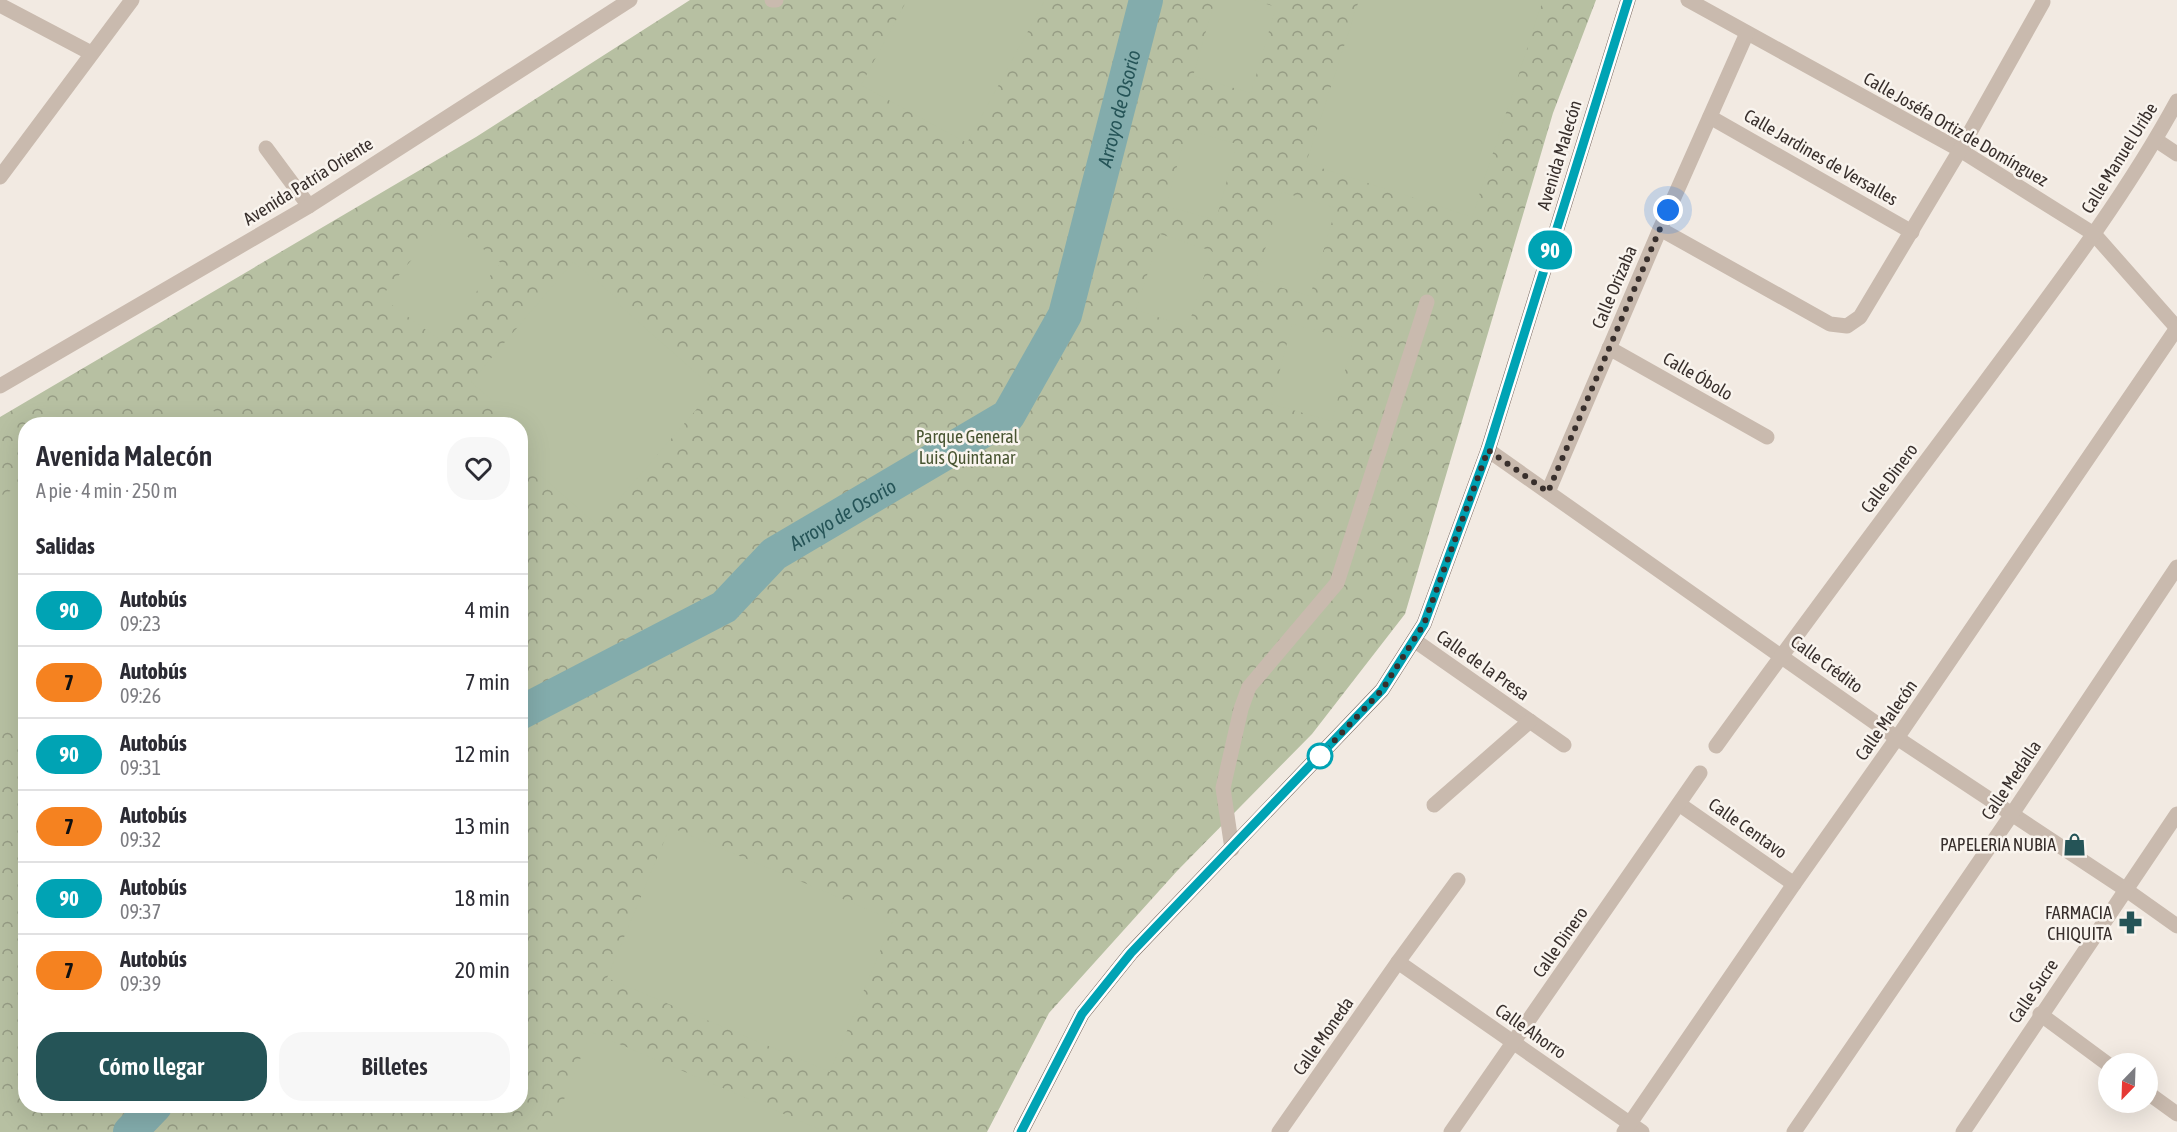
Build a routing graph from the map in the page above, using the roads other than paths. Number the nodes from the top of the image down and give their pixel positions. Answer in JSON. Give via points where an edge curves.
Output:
{"nodes":[{"id":1,"x":132,"y":0,"type":"edge"},
{"id":2,"x":630,"y":0,"type":"edge"},
{"id":3,"x":1628,"y":0,"type":"edge"},
{"id":4,"x":1688,"y":0,"type":"edge"},
{"id":5,"x":2043,"y":2,"type":"dead end"},
{"id":6,"x":0,"y":5,"type":"edge"},
{"id":7,"x":1747,"y":33,"type":"junction"},
{"id":8,"x":91,"y":53,"type":"junction"},
{"id":9,"x":2177,"y":101,"type":"edge"},
{"id":10,"x":1710,"y":117,"type":"junction"},
{"id":11,"x":2156,"y":141,"type":"junction"},
{"id":12,"x":266,"y":148,"type":"dead end"},
{"id":13,"x":1960,"y":150,"type":"junction"},
{"id":14,"x":2177,"y":154,"type":"edge"},
{"id":15,"x":0,"y":177,"type":"edge"},
{"id":16,"x":309,"y":206,"type":"junction"},
{"id":17,"x":1659,"y":229,"type":"junction"},
{"id":18,"x":1912,"y":232,"type":"junction"},
{"id":19,"x":2094,"y":234,"type":"junction"},
{"id":20,"x":1426,"y":302,"type":"dead end"},
{"id":21,"x":2177,"y":328,"type":"edge"},
{"id":22,"x":1610,"y":348,"type":"junction"},
{"id":23,"x":0,"y":386,"type":"edge"},
{"id":24,"x":1767,"y":437,"type":"dead end"},
{"id":25,"x":1488,"y":450,"type":"junction"},
{"id":26,"x":1548,"y":492,"type":"junction"},
{"id":27,"x":2177,"y":567,"type":"edge"},
{"id":28,"x":1414,"y":640,"type":"junction"},
{"id":29,"x":1781,"y":655,"type":"junction"},
{"id":30,"x":1530,"y":721,"type":"junction"},
{"id":31,"x":1897,"y":738,"type":"junction"},
{"id":32,"x":1564,"y":745,"type":"dead end"},
{"id":33,"x":1716,"y":746,"type":"dead end"},
{"id":34,"x":1700,"y":773,"type":"dead end"},
{"id":35,"x":1679,"y":804,"type":"junction"},
{"id":36,"x":1434,"y":805,"type":"dead end"},
{"id":37,"x":2012,"y":814,"type":"junction"},
{"id":38,"x":2177,"y":814,"type":"edge"},
{"id":39,"x":1232,"y":849,"type":"junction"},
{"id":40,"x":1458,"y":880,"type":"dead end"},
{"id":41,"x":1794,"y":884,"type":"junction"},
{"id":42,"x":2125,"y":889,"type":"junction"},
{"id":43,"x":2177,"y":926,"type":"edge"},
{"id":44,"x":1398,"y":962,"type":"junction"},
{"id":45,"x":2040,"y":1014,"type":"junction"},
{"id":46,"x":1514,"y":1043,"type":"junction"},
{"id":47,"x":2098,"y":1057,"type":"edge"},
{"id":48,"x":2158,"y":1100,"type":"edge"},
{"id":49,"x":2177,"y":1114,"type":"edge"},
{"id":50,"x":1632,"y":1129,"type":"edge"},
{"id":51,"x":1021,"y":1132,"type":"edge"},
{"id":52,"x":1280,"y":1132,"type":"edge"},
{"id":53,"x":1451,"y":1132,"type":"edge"},
{"id":54,"x":1794,"y":1132,"type":"edge"},
{"id":55,"x":1963,"y":1132,"type":"edge"}],
"edges":[{"from":1,"to":8,"type":"street"},
{"from":2,"to":16,"type":"street","name":"Avenida Patria Oriente"},
{"from":3,"to":25,"type":"main road","name":"Avenida Malecón"},
{"from":4,"to":7,"type":"street","name":"Calle Joséfa Ortiz de Domínguez"},
{"from":5,"to":13,"type":"street"},
{"from":6,"to":8,"type":"street"},
{"from":7,"to":10,"type":"street","name":"Calle Orizaba"},
{"from":7,"to":13,"type":"street","name":"Calle Joséfa Ortiz de Domínguez"},
{"from":8,"to":15,"type":"street"},
{"from":9,"to":11,"type":"street","name":"Calle Manuel Uribe"},
{"from":10,"to":17,"type":"street","name":"Calle Orizaba"},
{"from":10,"to":18,"type":"street","name":"Calle Jardines de Versalles"},
{"from":11,"to":14,"type":"street"},
{"from":11,"to":19,"type":"street","name":"Calle Manuel Uribe"},
{"from":12,"to":16,"type":"street"},
{"from":13,"to":18,"type":"street"},
{"from":13,"to":19,"type":"street","name":"Calle Joséfa Ortiz de Domínguez"},
{"from":16,"to":23,"type":"street","name":"Avenida Patria Oriente"},
{"from":17,"to":18,"type":"street","via":[[1830,324],[1847,326],[1860,317]]},
{"from":17,"to":22,"type":"street","name":"Calle Orizaba"},
{"from":19,"to":21,"type":"street","name":"Calle Joséfa Ortiz de Domínguez"},
{"from":19,"to":29,"type":"street","name":"Calle Dinero"},
{"from":20,"to":39,"type":"street","via":[[1337,583],[1249,687],[1241,708],[1223,788]]},
{"from":21,"to":31,"type":"street","name":"Calle Malecón"},
{"from":22,"to":24,"type":"street","name":"Calle Óbolo"},
{"from":22,"to":26,"type":"street","name":"Calle Orizaba"},
{"from":25,"to":26,"type":"street","name":"Calle Crédito"},
{"from":25,"to":28,"type":"main road","name":"Avenida Malecón","via":[[1424,624]]},
{"from":26,"to":29,"type":"street","name":"Calle Crédito"},
{"from":27,"to":37,"type":"street","name":"Calle Medalla"},
{"from":28,"to":30,"type":"street","name":"Calle de la Presa"},
{"from":28,"to":39,"type":"main road","name":"Avenida Malecón","via":[[1382,690]]},
{"from":29,"to":31,"type":"street","name":"Calle Crédito"},
{"from":29,"to":33,"type":"street","name":"Calle Dinero"},
{"from":30,"to":32,"type":"street","name":"Calle de la Presa"},
{"from":30,"to":36,"type":"street"},
{"from":31,"to":37,"type":"street","name":"Calle Crédito"},
{"from":31,"to":41,"type":"street","name":"Calle Malecón"},
{"from":34,"to":35,"type":"street","name":"Calle Dinero"},
{"from":35,"to":41,"type":"street","name":"Calle Centavo"},
{"from":35,"to":46,"type":"street","name":"Calle Dinero"},
{"from":37,"to":42,"type":"street","name":"Calle Crédito"},
{"from":37,"to":54,"type":"street","name":"Calle Medalla"},
{"from":38,"to":42,"type":"street","name":"Calle Sucre"},
{"from":39,"to":51,"type":"main road","name":"Avenida Malecón","via":[[1131,953],[1082,1014]]},
{"from":40,"to":44,"type":"street","name":"Calle Moneda"},
{"from":41,"to":50,"type":"street","name":"Calle Malecón"},
{"from":42,"to":43,"type":"street","name":"Calle Crédito"},
{"from":42,"to":45,"type":"street","name":"Calle Sucre"},
{"from":44,"to":46,"type":"street","name":"Calle Ahorro"},
{"from":44,"to":52,"type":"street","name":"Calle Moneda"},
{"from":45,"to":47,"type":"street"},
{"from":45,"to":55,"type":"street","name":"Calle Sucre"},
{"from":46,"to":50,"type":"street","name":"Calle Ahorro"},
{"from":46,"to":53,"type":"street","name":"Calle Dinero"},
{"from":48,"to":49,"type":"street"}]}
